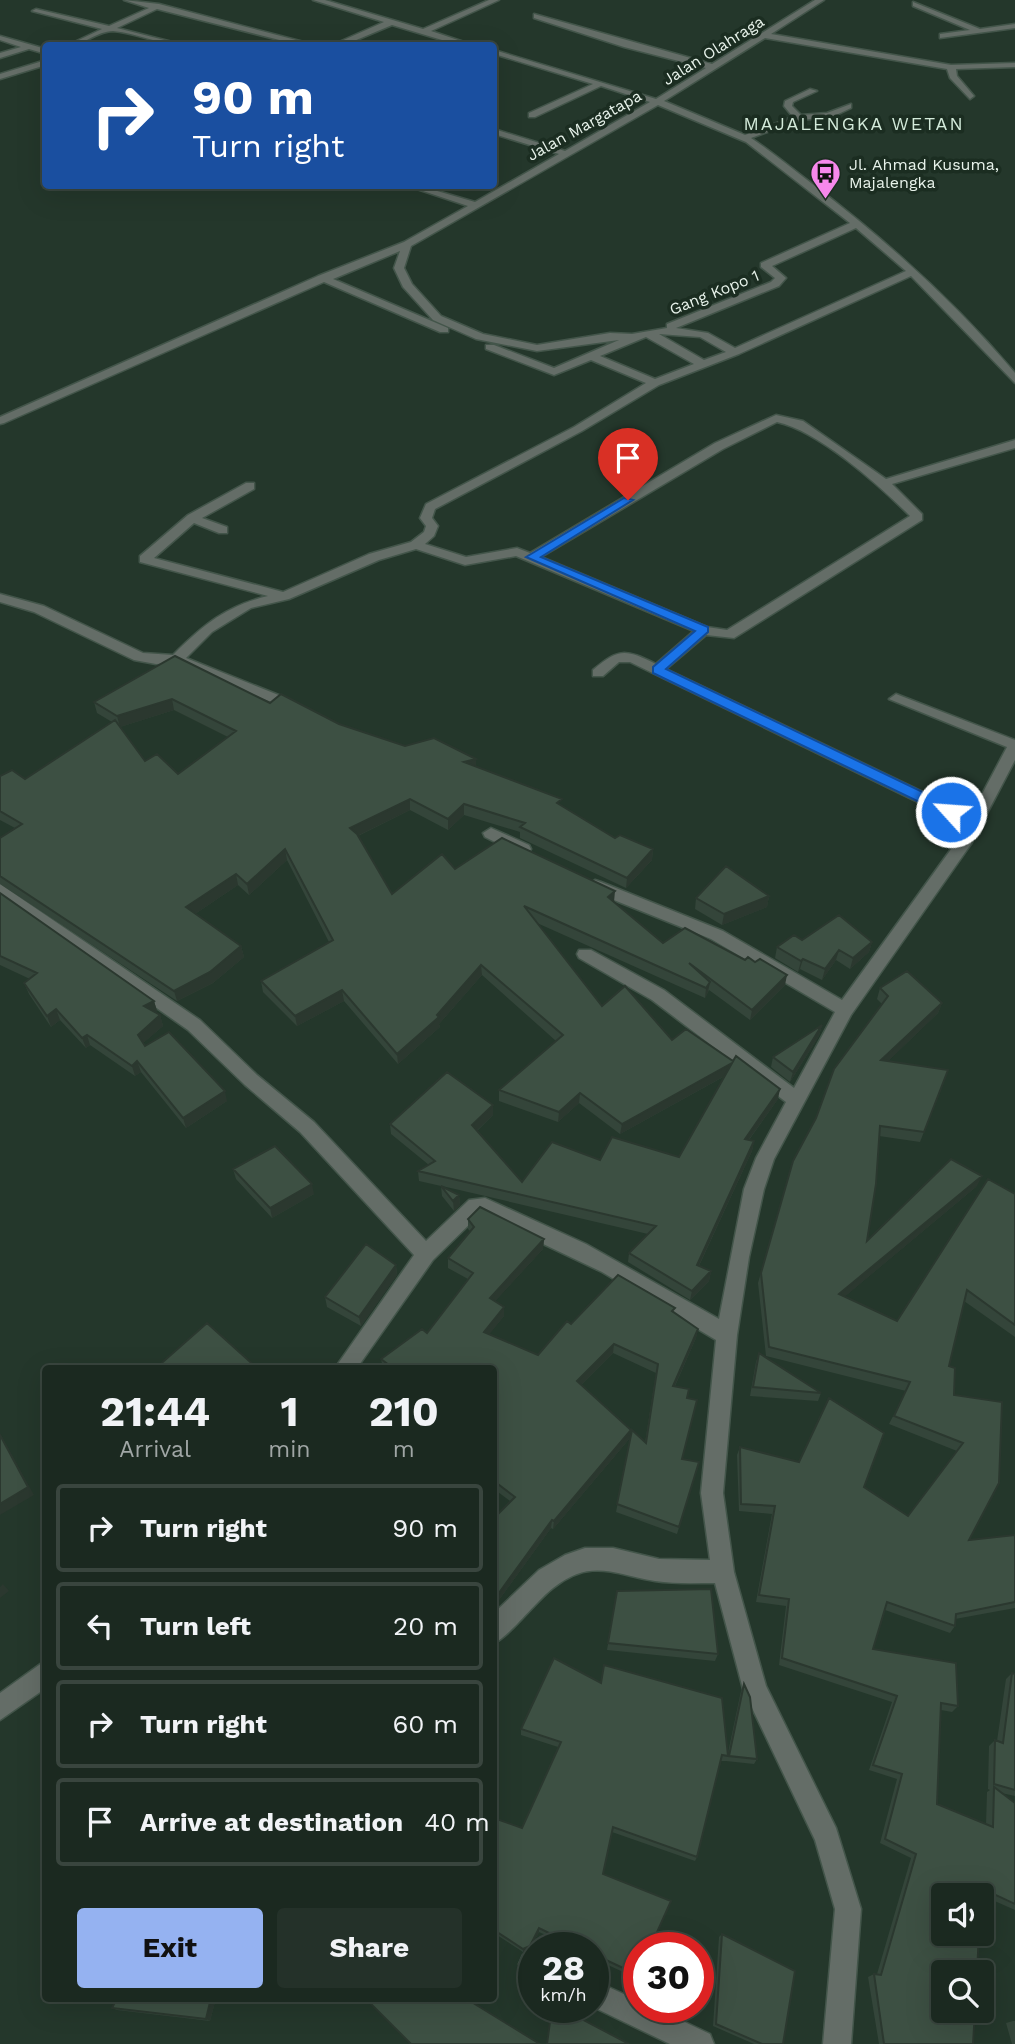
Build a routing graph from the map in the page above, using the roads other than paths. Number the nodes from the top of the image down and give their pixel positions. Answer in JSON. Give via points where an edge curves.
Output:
{"nodes":[{"id":1,"x":128,"y":0,"type":"edge"},
{"id":2,"x":172,"y":0,"type":"edge"},
{"id":3,"x":317,"y":0,"type":"edge"},
{"id":4,"x":495,"y":0,"type":"edge"},
{"id":5,"x":650,"y":0,"type":"edge"},
{"id":6,"x":820,"y":0,"type":"edge"},
{"id":7,"x":660,"y":2,"type":"dead end"},
{"id":8,"x":916,"y":5,"type":"dead end"},
{"id":9,"x":159,"y":6,"type":"junction"},
{"id":10,"x":36,"y":11,"type":"dead end"},
{"id":11,"x":537,"y":16,"type":"dead end"},
{"id":12,"x":1015,"y":16,"type":"edge"},
{"id":13,"x":392,"y":22,"type":"junction"},
{"id":14,"x":1015,"y":26,"type":"edge"},
{"id":15,"x":569,"y":27,"type":"junction"},
{"id":16,"x":104,"y":29,"type":"junction"},
{"id":17,"x":425,"y":31,"type":"junction"},
{"id":18,"x":555,"y":32,"type":"dead end"},
{"id":19,"x":984,"y":32,"type":"junction"},
{"id":20,"x":764,"y":35,"type":"junction"},
{"id":21,"x":943,"y":36,"type":"dead end"},
{"id":22,"x":0,"y":38,"type":"edge"},
{"id":23,"x":1000,"y":39,"type":"dead end"},
{"id":24,"x":78,"y":42,"type":"edge"},
{"id":25,"x":165,"y":42,"type":"edge"},
{"id":26,"x":299,"y":42,"type":"edge"},
{"id":27,"x":344,"y":42,"type":"edge"},
{"id":28,"x":459,"y":42,"type":"edge"},
{"id":29,"x":29,"y":47,"type":"junction"},
{"id":30,"x":42,"y":51,"type":"edge"},
{"id":31,"x":497,"y":53,"type":"edge"},
{"id":32,"x":0,"y":56,"type":"edge"},
{"id":33,"x":42,"y":63,"type":"edge"},
{"id":34,"x":1015,"y":65,"type":"edge"},
{"id":35,"x":714,"y":67,"type":"junction"},
{"id":36,"x":951,"y":67,"type":"junction"},
{"id":37,"x":0,"y":77,"type":"edge"},
{"id":38,"x":600,"y":84,"type":"junction"},
{"id":39,"x":813,"y":91,"type":"dead end"},
{"id":40,"x":970,"y":96,"type":"dead end"},
{"id":41,"x":657,"y":102,"type":"junction"},
{"id":42,"x":848,"y":106,"type":"dead end"},
{"id":43,"x":531,"y":115,"type":"dead end"},
{"id":44,"x":799,"y":118,"type":"junction"},
{"id":45,"x":497,"y":132,"type":"edge"},
{"id":46,"x":744,"y":138,"type":"junction"},
{"id":47,"x":564,"y":153,"type":"junction"},
{"id":48,"x":422,"y":189,"type":"edge"},
{"id":49,"x":476,"y":205,"type":"junction"},
{"id":50,"x":856,"y":224,"type":"junction"},
{"id":51,"x":407,"y":244,"type":"junction"},
{"id":52,"x":913,"y":271,"type":"junction"},
{"id":53,"x":322,"y":278,"type":"junction"},
{"id":54,"x":653,"y":332,"type":"junction"},
{"id":55,"x":632,"y":337,"type":"junction"},
{"id":56,"x":537,"y":348,"type":"junction"},
{"id":57,"x":735,"y":352,"type":"junction"},
{"id":58,"x":592,"y":356,"type":"junction"},
{"id":59,"x":516,"y":358,"type":"junction"},
{"id":60,"x":702,"y":364,"type":"junction"},
{"id":61,"x":1015,"y":380,"type":"edge"},
{"id":62,"x":655,"y":383,"type":"junction"},
{"id":63,"x":0,"y":421,"type":"edge"},
{"id":64,"x":1015,"y":444,"type":"edge"},
{"id":65,"x":884,"y":483,"type":"junction"},
{"id":66,"x":250,"y":486,"type":"dead end"},
{"id":67,"x":192,"y":518,"type":"junction"},
{"id":68,"x":223,"y":530,"type":"dead end"},
{"id":69,"x":416,"y":545,"type":"junction"},
{"id":70,"x":532,"y":557,"type":"junction"},
{"id":71,"x":284,"y":596,"type":"junction"},
{"id":72,"x":0,"y":598,"type":"edge"},
{"id":73,"x":704,"y":630,"type":"junction"},
{"id":74,"x":177,"y":659,"type":"junction"},
{"id":75,"x":657,"y":670,"type":"junction"},
{"id":76,"x":598,"y":673,"type":"dead end"},
{"id":77,"x":276,"y":699,"type":"edge"},
{"id":78,"x":896,"y":699,"type":"dead end"},
{"id":79,"x":1014,"y":750,"type":"edge"},
{"id":80,"x":975,"y":823,"type":"junction"},
{"id":81,"x":491,"y":832,"type":"dead end"},
{"id":82,"x":539,"y":858,"type":"edge"},
{"id":83,"x":576,"y":876,"type":"edge"},
{"id":84,"x":0,"y":891,"type":"edge"},
{"id":85,"x":585,"y":954,"type":"dead end"},
{"id":86,"x":845,"y":1010,"type":"junction"},
{"id":87,"x":797,"y":1100,"type":"junction"},
{"id":88,"x":426,"y":1254,"type":"junction"},
{"id":89,"x":727,"y":1335,"type":"junction"},
{"id":90,"x":347,"y":1365,"type":"edge"},
{"id":91,"x":723,"y":1572,"type":"junction"},
{"id":92,"x":497,"y":1627,"type":"edge"},
{"id":93,"x":42,"y":1675,"type":"edge"},
{"id":94,"x":0,"y":1708,"type":"edge"},
{"id":95,"x":609,"y":2001,"type":"edge"},
{"id":96,"x":700,"y":2044,"type":"edge"},
{"id":97,"x":837,"y":2044,"type":"edge"}],
"edges":[{"from":1,"to":9,"type":"street"},
{"from":2,"to":9,"type":"street"},
{"from":3,"to":13,"type":"street"},
{"from":4,"to":17,"type":"street"},
{"from":5,"to":7,"type":"street"},
{"from":6,"to":20,"type":"street","name":"Jalan Olahraga"},
{"from":8,"to":19,"type":"street"},
{"from":9,"to":16,"type":"street"},
{"from":9,"to":26,"type":"street"},
{"from":10,"to":16,"type":"street"},
{"from":11,"to":15,"type":"street"},
{"from":12,"to":14,"type":"street","via":[[1005,22]]},
{"from":13,"to":17,"type":"street"},
{"from":13,"to":27,"type":"street"},
{"from":14,"to":19,"type":"street"},
{"from":15,"to":18,"type":"street"},
{"from":15,"to":35,"type":"street"},
{"from":16,"to":24,"type":"street"},
{"from":16,"to":25,"type":"street"},
{"from":17,"to":28,"type":"street"},
{"from":19,"to":21,"type":"street"},
{"from":19,"to":23,"type":"street"},
{"from":20,"to":35,"type":"street","name":"Jalan Olahraga"},
{"from":20,"to":36,"type":"street"},
{"from":22,"to":29,"type":"street"},
{"from":29,"to":30,"type":"street"},
{"from":29,"to":32,"type":"street"},
{"from":31,"to":38,"type":"street"},
{"from":33,"to":37,"type":"street"},
{"from":34,"to":36,"type":"street"},
{"from":35,"to":41,"type":"street","name":"Jalan Olahraga"},
{"from":36,"to":40,"type":"street"},
{"from":38,"to":41,"type":"street"},
{"from":38,"to":43,"type":"street"},
{"from":39,"to":44,"type":"street","via":[[789,101]]},
{"from":41,"to":46,"type":"street"},
{"from":41,"to":47,"type":"street","name":"Jalan Margatapa"},
{"from":42,"to":44,"type":"street","via":[[830,115]]},
{"from":44,"to":46,"type":"street"},
{"from":45,"to":47,"type":"street"},
{"from":46,"to":50,"type":"street"},
{"from":47,"to":49,"type":"street","name":"Jalan Margatapa"},
{"from":48,"to":49,"type":"street"},
{"from":49,"to":51,"type":"street","name":"Jalan Margatapa"},
{"from":50,"to":52,"type":"street"},
{"from":50,"to":54,"type":"street","name":"Gang Kopo 1","via":[[765,265],[781,278],[775,284]]},
{"from":51,"to":53,"type":"street","name":"Jalan Margatapa"},
{"from":51,"to":56,"type":"street","via":[[399,268],[407,285],[437,318],[480,337]]},
{"from":52,"to":57,"type":"street"},
{"from":52,"to":61,"type":"street","via":[[963,317]]},
{"from":53,"to":59,"type":"street","via":[[402,315]]},
{"from":53,"to":63,"type":"street","name":"Jalan Margatapa"},
{"from":54,"to":55,"type":"street"},
{"from":54,"to":57,"type":"street","via":[[704,335]]},
{"from":54,"to":60,"type":"street"},
{"from":55,"to":56,"type":"street","via":[[610,336]]},
{"from":55,"to":58,"type":"street"},
{"from":56,"to":59,"type":"street"},
{"from":57,"to":60,"type":"street"},
{"from":58,"to":59,"type":"street","via":[[554,372]]},
{"from":58,"to":62,"type":"street"},
{"from":60,"to":62,"type":"street"},
{"from":62,"to":69,"type":"street","via":[[430,507],[425,518],[432,526],[430,533]]},
{"from":64,"to":65,"type":"street"},
{"from":65,"to":70,"type":"street","via":[[799,423],[776,418],[719,446]]},
{"from":65,"to":73,"type":"street","via":[[917,519],[735,633],[719,635]]},
{"from":66,"to":67,"type":"street"},
{"from":67,"to":68,"type":"street"},
{"from":67,"to":71,"type":"street","via":[[147,557],[147,562]]},
{"from":69,"to":70,"type":"street","via":[[465,561],[507,552]]},
{"from":69,"to":71,"type":"street","via":[[374,557]]},
{"from":70,"to":73,"type":"street"},
{"from":71,"to":74,"type":"street","via":[[246,605],[207,629]]},
{"from":72,"to":74,"type":"street","via":[[39,609],[139,657]]},
{"from":73,"to":75,"type":"street"},
{"from":74,"to":77,"type":"street"},
{"from":75,"to":76,"type":"street","via":[[623,656],[615,657]]},
{"from":75,"to":80,"type":"street"},
{"from":78,"to":79,"type":"street"},
{"from":79,"to":80,"type":"street"},
{"from":80,"to":86,"type":"street"},
{"from":81,"to":82,"type":"street"},
{"from":83,"to":86,"type":"street","via":[[717,935]]},
{"from":84,"to":88,"type":"street","via":[[194,1025],[307,1127]]},
{"from":85,"to":87,"type":"street","via":[[658,995]]},
{"from":86,"to":87,"type":"street"},
{"from":87,"to":89,"type":"street","via":[[765,1158],[754,1189]]},
{"from":88,"to":89,"type":"street","via":[[466,1212],[485,1206],[632,1276]]},
{"from":88,"to":90,"type":"street"},
{"from":89,"to":91,"type":"street","via":[[712,1493]]},
{"from":91,"to":92,"type":"street","via":[[659,1570],[585,1559],[558,1571]]},
{"from":91,"to":97,"type":"street","via":[[755,1689],[827,1837],[848,1909]]},
{"from":93,"to":94,"type":"street"},
{"from":95,"to":96,"type":"street"}]}
